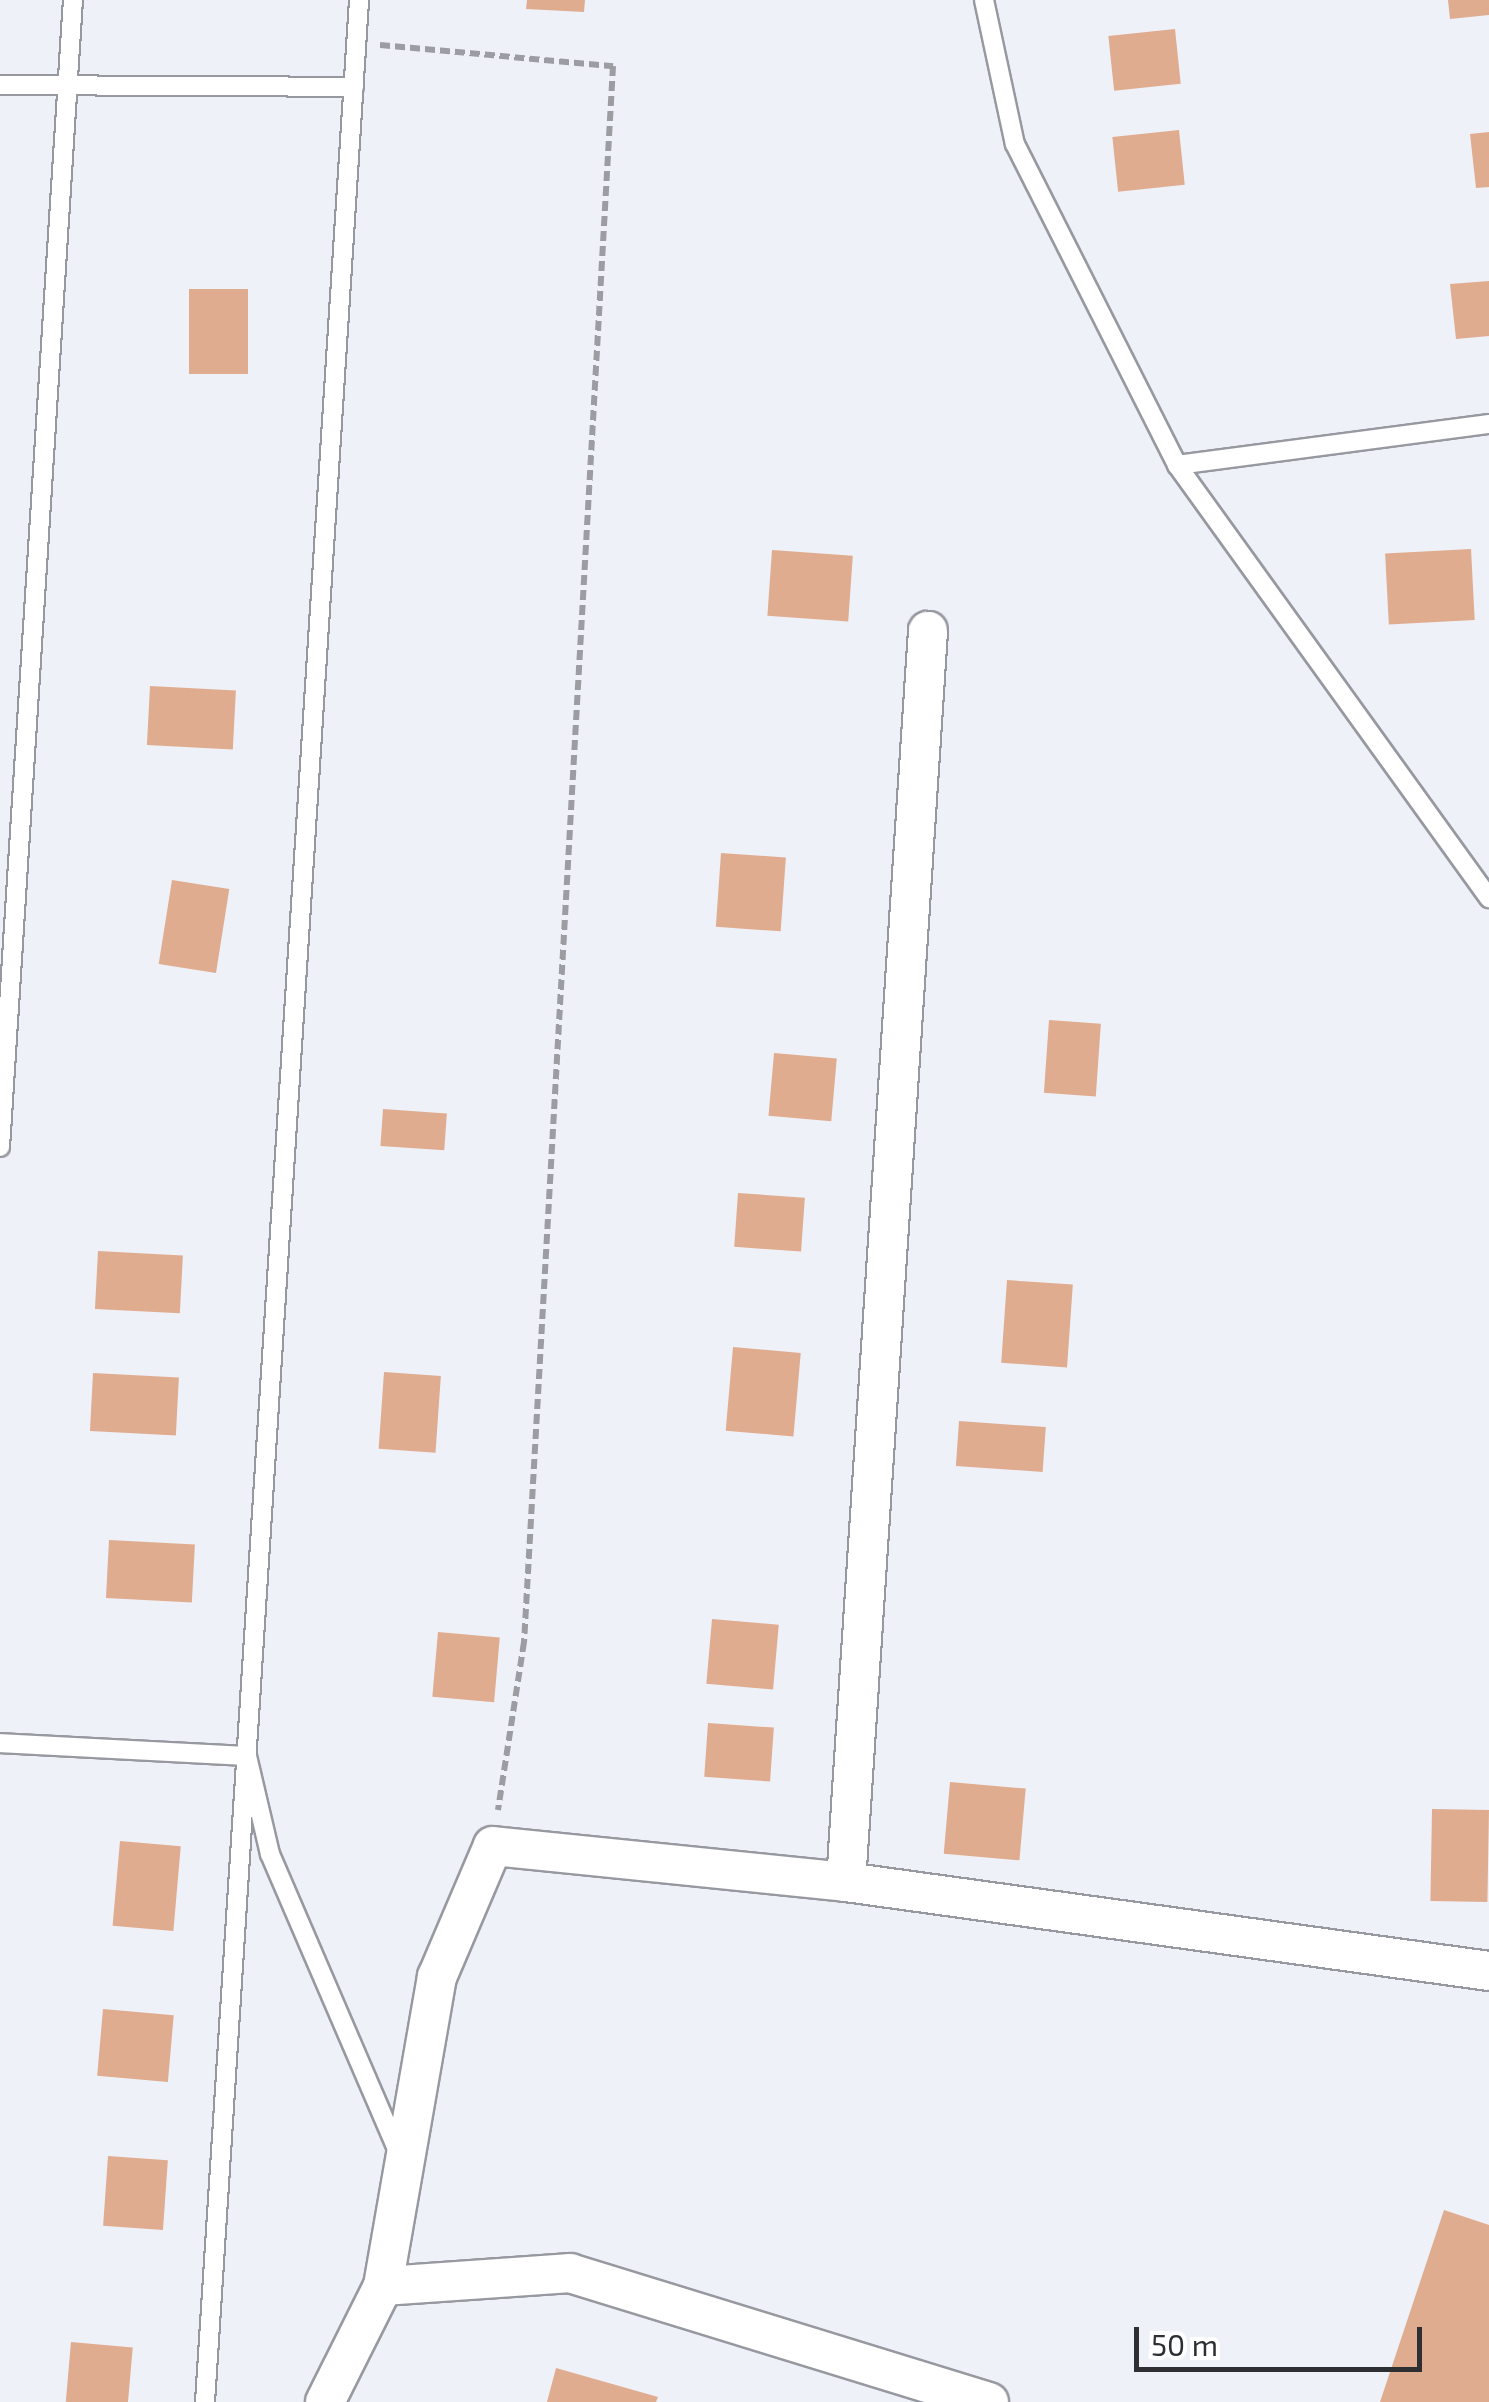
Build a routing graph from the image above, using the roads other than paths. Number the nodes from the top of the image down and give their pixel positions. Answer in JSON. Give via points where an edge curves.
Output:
{"nodes":[{"id":1,"x":74,"y":0,"type":"edge"},
{"id":2,"x":359,"y":0,"type":"edge"},
{"id":3,"x":984,"y":0,"type":"edge"},
{"id":4,"x":0,"y":84,"type":"edge"},
{"id":5,"x":68,"y":86,"type":"junction"},
{"id":6,"x":354,"y":87,"type":"junction"},
{"id":7,"x":1489,"y":424,"type":"edge"},
{"id":8,"x":1177,"y":465,"type":"junction"},
{"id":9,"x":928,"y":630,"type":"dead end"},
{"id":10,"x":1489,"y":898,"type":"edge"},
{"id":11,"x":0,"y":1146,"type":"edge"},
{"id":12,"x":0,"y":1742,"type":"edge"},
{"id":13,"x":247,"y":1756,"type":"junction"},
{"id":14,"x":846,"y":1882,"type":"junction"},
{"id":15,"x":1489,"y":1971,"type":"edge"},
{"id":16,"x":404,"y":2165,"type":"junction"},
{"id":17,"x":383,"y":2286,"type":"junction"},
{"id":18,"x":206,"y":2401,"type":"edge"},
{"id":19,"x":324,"y":2402,"type":"edge"},
{"id":20,"x":989,"y":2402,"type":"edge"}],
"edges":[{"from":1,"to":5,"type":"lane"},
{"from":2,"to":6,"type":"lane"},
{"from":3,"to":8,"type":"lane","via":[[1016,144]]},
{"from":4,"to":5,"type":"lane"},
{"from":5,"to":6,"type":"lane"},
{"from":5,"to":11,"type":"lane"},
{"from":6,"to":13,"type":"lane"},
{"from":7,"to":8,"type":"lane"},
{"from":8,"to":10,"type":"lane"},
{"from":9,"to":14,"type":"street"},
{"from":12,"to":13,"type":"lane"},
{"from":13,"to":16,"type":"lane","via":[[270,1854]]},
{"from":13,"to":18,"type":"lane"},
{"from":14,"to":15,"type":"street"},
{"from":14,"to":16,"type":"street","via":[[493,1846],[437,1977]]},
{"from":16,"to":17,"type":"street"},
{"from":17,"to":19,"type":"street"},
{"from":17,"to":20,"type":"street","via":[[570,2274]]}]}
